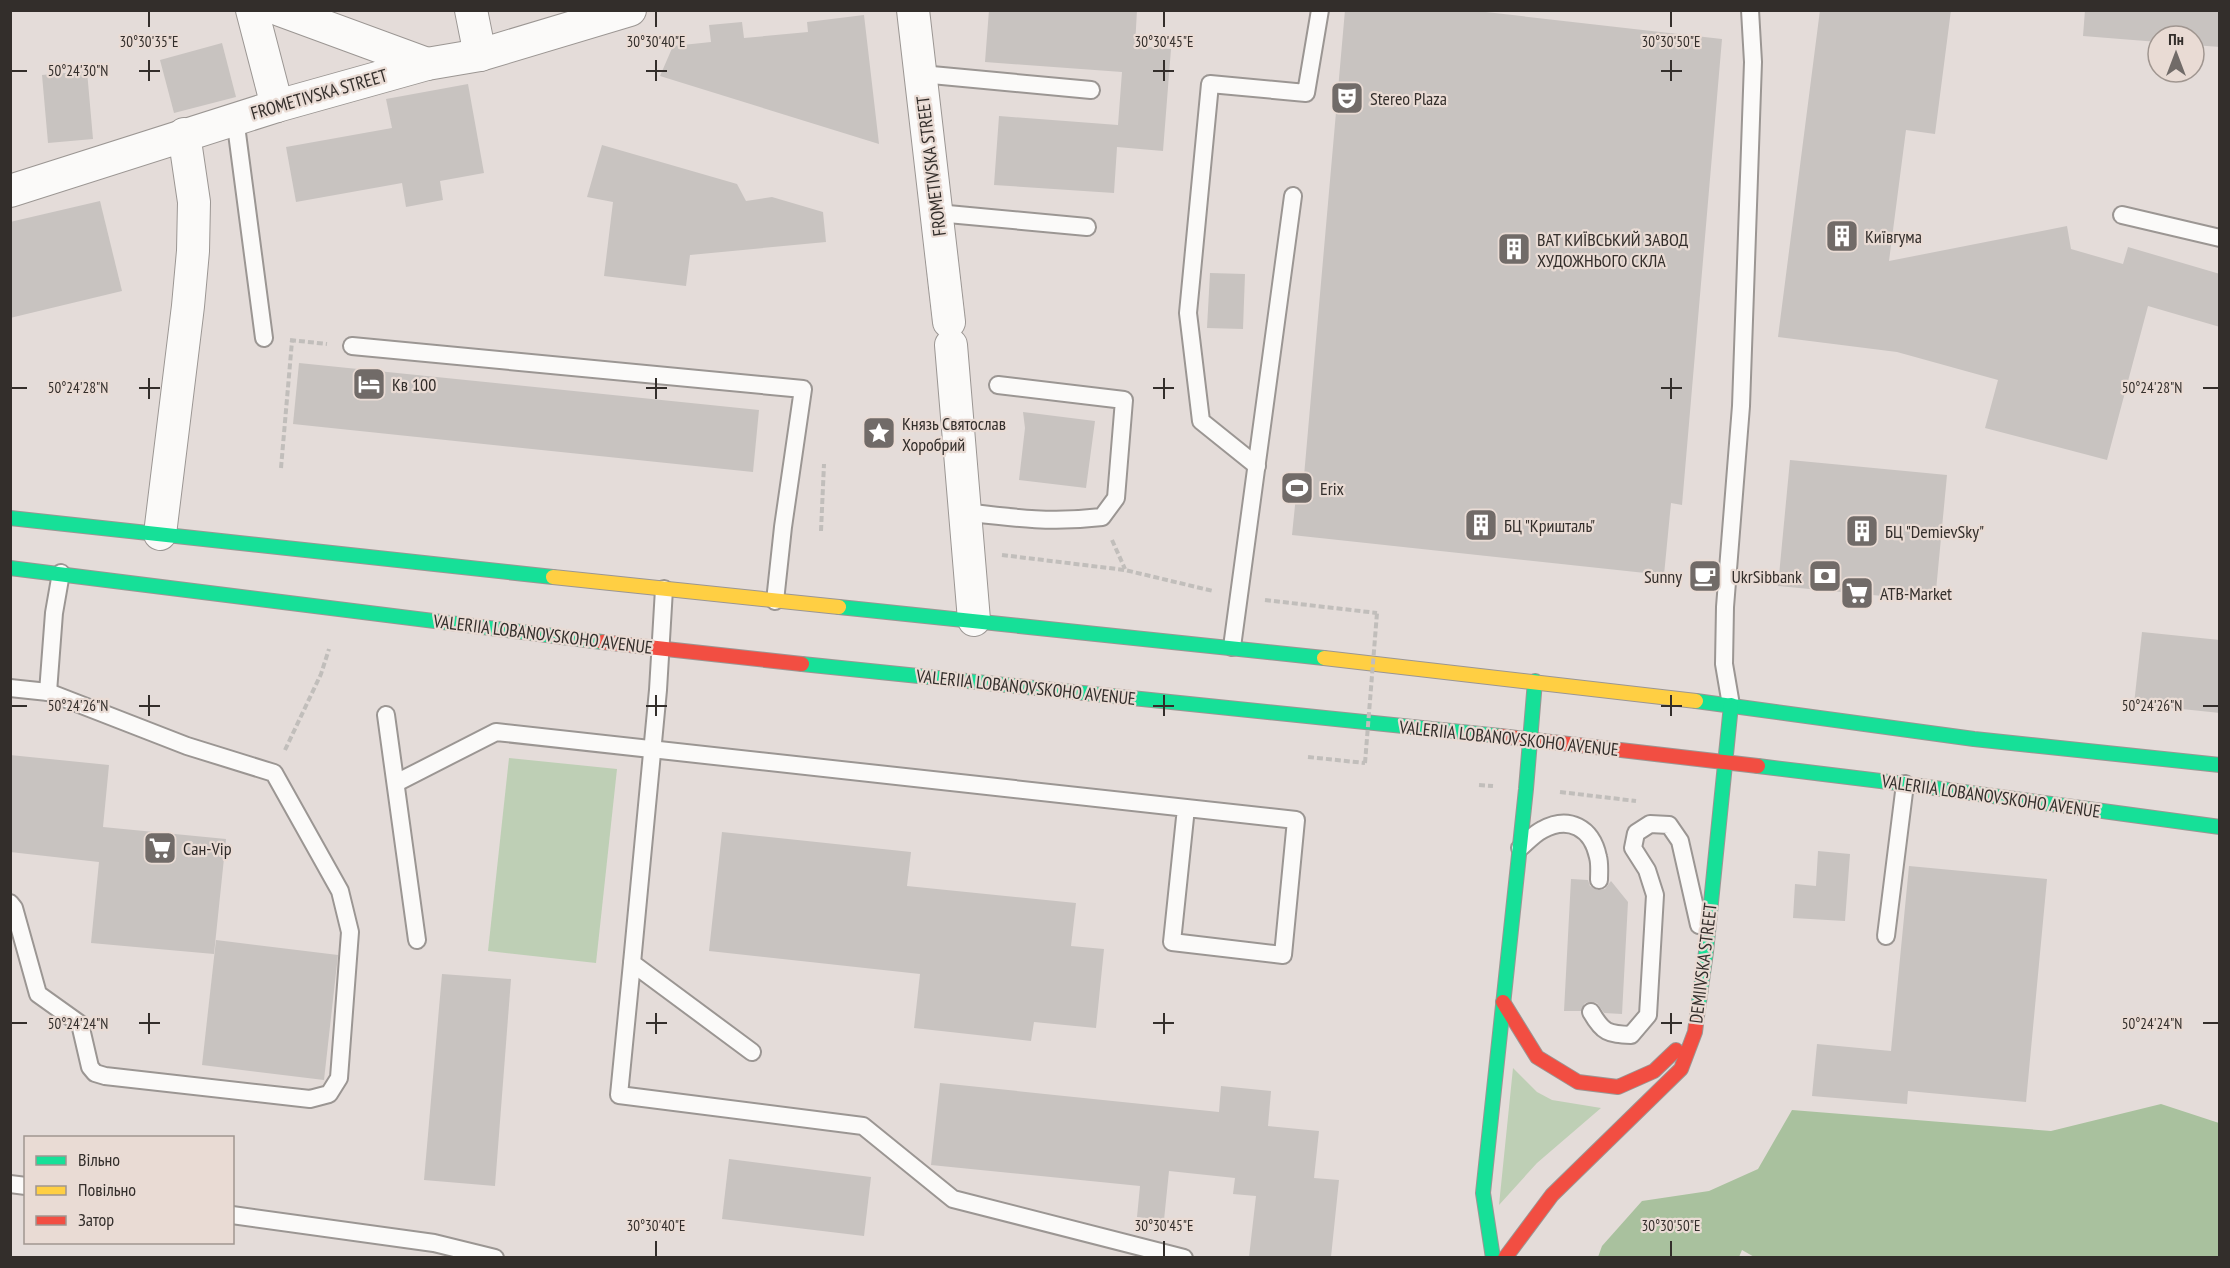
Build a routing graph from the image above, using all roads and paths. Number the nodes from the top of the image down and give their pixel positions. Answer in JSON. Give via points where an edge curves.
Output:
{"nodes":[{"id":1,"x":252,"y":10,"type":"edge"},
{"id":2,"x":280,"y":10,"type":"edge"},
{"id":3,"x":471,"y":10,"type":"edge"},
{"id":4,"x":630,"y":10,"type":"edge"},
{"id":5,"x":913,"y":10,"type":"edge"},
{"id":6,"x":1320,"y":10,"type":"edge"},
{"id":7,"x":1750,"y":10,"type":"edge"},
{"id":8,"x":480,"y":55,"type":"junction"},
{"id":9,"x":427,"y":64,"type":"junction"},
{"id":10,"x":921,"y":74,"type":"junction"},
{"id":11,"x":1091,"y":90,"type":"dead end"},
{"id":12,"x":277,"y":106,"type":"junction"},
{"id":13,"x":235,"y":118,"type":"junction"},
{"id":14,"x":184,"y":134,"type":"junction"},
{"id":15,"x":10,"y":191,"type":"edge"},
{"id":16,"x":1293,"y":196,"type":"dead end"},
{"id":17,"x":937,"y":213,"type":"junction"},
{"id":18,"x":2122,"y":215,"type":"dead end"},
{"id":19,"x":1087,"y":227,"type":"dead end"},
{"id":20,"x":2220,"y":238,"type":"edge"},
{"id":21,"x":264,"y":338,"type":"joint"},
{"id":22,"x":292,"y":341,"type":"junction"},
{"id":23,"x":352,"y":346,"type":"joint"},
{"id":24,"x":998,"y":385,"type":"dead end"},
{"id":25,"x":824,"y":464,"type":"dead end"},
{"id":26,"x":1257,"y":466,"type":"junction"},
{"id":27,"x":281,"y":468,"type":"dead end"},
{"id":28,"x":964,"y":512,"type":"junction"},
{"id":29,"x":1102,"y":517,"type":"junction"},
{"id":30,"x":10,"y":518,"type":"edge"},
{"id":31,"x":821,"y":531,"type":"dead end"},
{"id":32,"x":160,"y":534,"type":"junction"},
{"id":33,"x":968,"y":551,"type":"junction"},
{"id":34,"x":10,"y":568,"type":"edge"},
{"id":35,"x":1125,"y":570,"type":"junction"},
{"id":36,"x":60,"y":573,"type":"junction"},
{"id":37,"x":664,"y":589,"type":"junction"},
{"id":38,"x":1239,"y":597,"type":"junction"},
{"id":39,"x":775,"y":601,"type":"junction"},
{"id":40,"x":974,"y":620,"type":"junction"},
{"id":41,"x":1232,"y":646,"type":"junction"},
{"id":42,"x":329,"y":649,"type":"dead end"},
{"id":43,"x":661,"y":649,"type":"junction"},
{"id":44,"x":1535,"y":681,"type":"junction"},
{"id":45,"x":10,"y":688,"type":"edge"},
{"id":46,"x":48,"y":692,"type":"junction"},
{"id":47,"x":1731,"y":705,"type":"junction"},
{"id":48,"x":386,"y":715,"type":"dead end"},
{"id":49,"x":1531,"y":739,"type":"junction"},
{"id":50,"x":652,"y":748,"type":"junction"},
{"id":51,"x":1308,"y":757,"type":"dead end"},
{"id":52,"x":1726,"y":762,"type":"junction"},
{"id":53,"x":2220,"y":765,"type":"edge"},
{"id":54,"x":274,"y":773,"type":"junction"},
{"id":55,"x":396,"y":783,"type":"junction"},
{"id":56,"x":1905,"y":784,"type":"junction"},
{"id":57,"x":1549,"y":791,"type":"dead end"},
{"id":58,"x":1638,"y":801,"type":"dead end"},
{"id":59,"x":1186,"y":808,"type":"junction"},
{"id":60,"x":2220,"y":826,"type":"edge"},
{"id":61,"x":1520,"y":848,"type":"junction"},
{"id":62,"x":1599,"y":880,"type":"dead end"},
{"id":63,"x":10,"y":903,"type":"edge"},
{"id":64,"x":1886,"y":936,"type":"dead end"},
{"id":65,"x":417,"y":940,"type":"dead end"},
{"id":66,"x":1706,"y":952,"type":"junction"},
{"id":67,"x":632,"y":963,"type":"junction"},
{"id":68,"x":1503,"y":1002,"type":"junction"},
{"id":69,"x":1592,"y":1012,"type":"dead end"},
{"id":70,"x":1695,"y":1032,"type":"junction"},
{"id":71,"x":752,"y":1052,"type":"dead end"},
{"id":72,"x":234,"y":1215,"type":"edge"},
{"id":73,"x":495,"y":1257,"type":"edge"},
{"id":74,"x":1184,"y":1257,"type":"edge"},
{"id":75,"x":1493,"y":1257,"type":"edge"},
{"id":76,"x":1505,"y":1257,"type":"edge"}],
"edges":[{"from":1,"to":12,"type":"street"},
{"from":2,"to":9,"type":"street"},
{"from":3,"to":8,"type":"street"},
{"from":4,"to":8,"type":"street","name":"FROMETIVSKA STREET"},
{"from":5,"to":10,"type":"street","name":"FROMETIVSKA STREET"},
{"from":6,"to":26,"type":"lane","via":[[1306,93],[1210,84],[1188,313],[1200,421]]},
{"from":7,"to":47,"type":"lane","via":[[1753,62],[1741,406],[1725,606],[1724,664]]},
{"from":8,"to":9,"type":"street","name":"FROMETIVSKA STREET"},
{"from":9,"to":12,"type":"street","name":"FROMETIVSKA STREET"},
{"from":10,"to":11,"type":"lane"},
{"from":10,"to":17,"type":"street","name":"FROMETIVSKA STREET"},
{"from":12,"to":13,"type":"street","name":"FROMETIVSKA STREET"},
{"from":13,"to":14,"type":"street","name":"FROMETIVSKA STREET"},
{"from":13,"to":21,"type":"lane"},
{"from":14,"to":15,"type":"street","name":"FROMETIVSKA STREET"},
{"from":14,"to":32,"type":"street","via":[[194,202],[193,251]]},
{"from":16,"to":26,"type":"lane"},
{"from":17,"to":19,"type":"lane"},
{"from":17,"to":28,"type":"street","name":"FROMETIVSKA STREET"},
{"from":18,"to":20,"type":"lane"},
{"from":21,"to":22,"type":"path"},
{"from":22,"to":23,"type":"path"},
{"from":22,"to":27,"type":"path"},
{"from":23,"to":39,"type":"lane","via":[[803,389]]},
{"from":24,"to":29,"type":"lane","via":[[1124,400],[1116,498]]},
{"from":25,"to":31,"type":"path"},
{"from":26,"to":38,"type":"lane"},
{"from":28,"to":29,"type":"lane","via":[[1035,521]]},
{"from":28,"to":33,"type":"street","name":"FROMETIVSKA STREET"},
{"from":29,"to":35,"type":"path"},
{"from":30,"to":32,"type":"main road"},
{"from":32,"to":37,"type":"main road"},
{"from":33,"to":35,"type":"path"},
{"from":33,"to":40,"type":"street","name":"FROMETIVSKA STREET"},
{"from":34,"to":36,"type":"main road","name":"VALERIIA LOBANOVSKOHO AVENUE"},
{"from":35,"to":38,"type":"path"},
{"from":36,"to":43,"type":"main road","name":"VALERIIA LOBANOVSKOHO AVENUE"},
{"from":36,"to":46,"type":"lane"},
{"from":37,"to":39,"type":"main road"},
{"from":37,"to":43,"type":"lane"},
{"from":38,"to":41,"type":"lane"},
{"from":38,"to":51,"type":"path","bridge":true,"via":[[1377,613],[1365,763]]},
{"from":39,"to":40,"type":"main road"},
{"from":40,"to":41,"type":"main road"},
{"from":41,"to":44,"type":"main road"},
{"from":42,"to":54,"type":"path"},
{"from":43,"to":49,"type":"main road","name":"VALERIIA LOBANOVSKOHO AVENUE"},
{"from":43,"to":50,"type":"lane"},
{"from":44,"to":47,"type":"main road"},
{"from":44,"to":49,"type":"main road"},
{"from":45,"to":46,"type":"lane"},
{"from":46,"to":54,"type":"lane","via":[[187,746]]},
{"from":47,"to":52,"type":"main road","name":"DEMIIVSKA STREET"},
{"from":47,"to":53,"type":"main road","via":[[1974,739]]},
{"from":48,"to":55,"type":"lane"},
{"from":49,"to":52,"type":"main road","name":"VALERIIA LOBANOVSKOHO AVENUE"},
{"from":49,"to":61,"type":"main road"},
{"from":50,"to":55,"type":"lane","via":[[496,732]]},
{"from":50,"to":59,"type":"lane"},
{"from":50,"to":67,"type":"lane"},
{"from":52,"to":56,"type":"main road","name":"VALERIIA LOBANOVSKOHO AVENUE"},
{"from":52,"to":66,"type":"main road","name":"DEMIIVSKA STREET"},
{"from":54,"to":63,"type":"lane","via":[[340,891],[350,932],[339,1078],[329,1094],[310,1099],[95,1073],[90,1067],[80,1024],[38,994]]},
{"from":55,"to":65,"type":"lane"},
{"from":56,"to":60,"type":"main road","name":"VALERIIA LOBANOVSKOHO AVENUE"},
{"from":56,"to":64,"type":"lane"},
{"from":57,"to":58,"type":"path"},
{"from":59,"to":59,"type":"lane","via":[[1296,820],[1283,955],[1172,942]]},
{"from":61,"to":62,"type":"lane","via":[[1542,830],[1560,823],[1578,825],[1592,837],[1599,858]]},
{"from":61,"to":68,"type":"main road"},
{"from":66,"to":69,"type":"lane","via":[[1680,842],[1669,825],[1650,824],[1636,833],[1633,848],[1647,870],[1655,895],[1648,1015],[1631,1035],[1611,1034],[1599,1027]]},
{"from":66,"to":70,"type":"main road","name":"DEMIIVSKA STREET"},
{"from":67,"to":71,"type":"lane"},
{"from":67,"to":74,"type":"lane","via":[[619,1095],[862,1126],[953,1199]]},
{"from":68,"to":70,"type":"main road","via":[[1537,1057],[1578,1082],[1618,1087],[1654,1071]]},
{"from":68,"to":75,"type":"main road","via":[[1483,1192]]},
{"from":70,"to":76,"type":"main road","name":"DEMIIVSKA STREET","via":[[1681,1069],[1552,1195]]},
{"from":72,"to":73,"type":"lane","via":[[434,1243]]}]}
